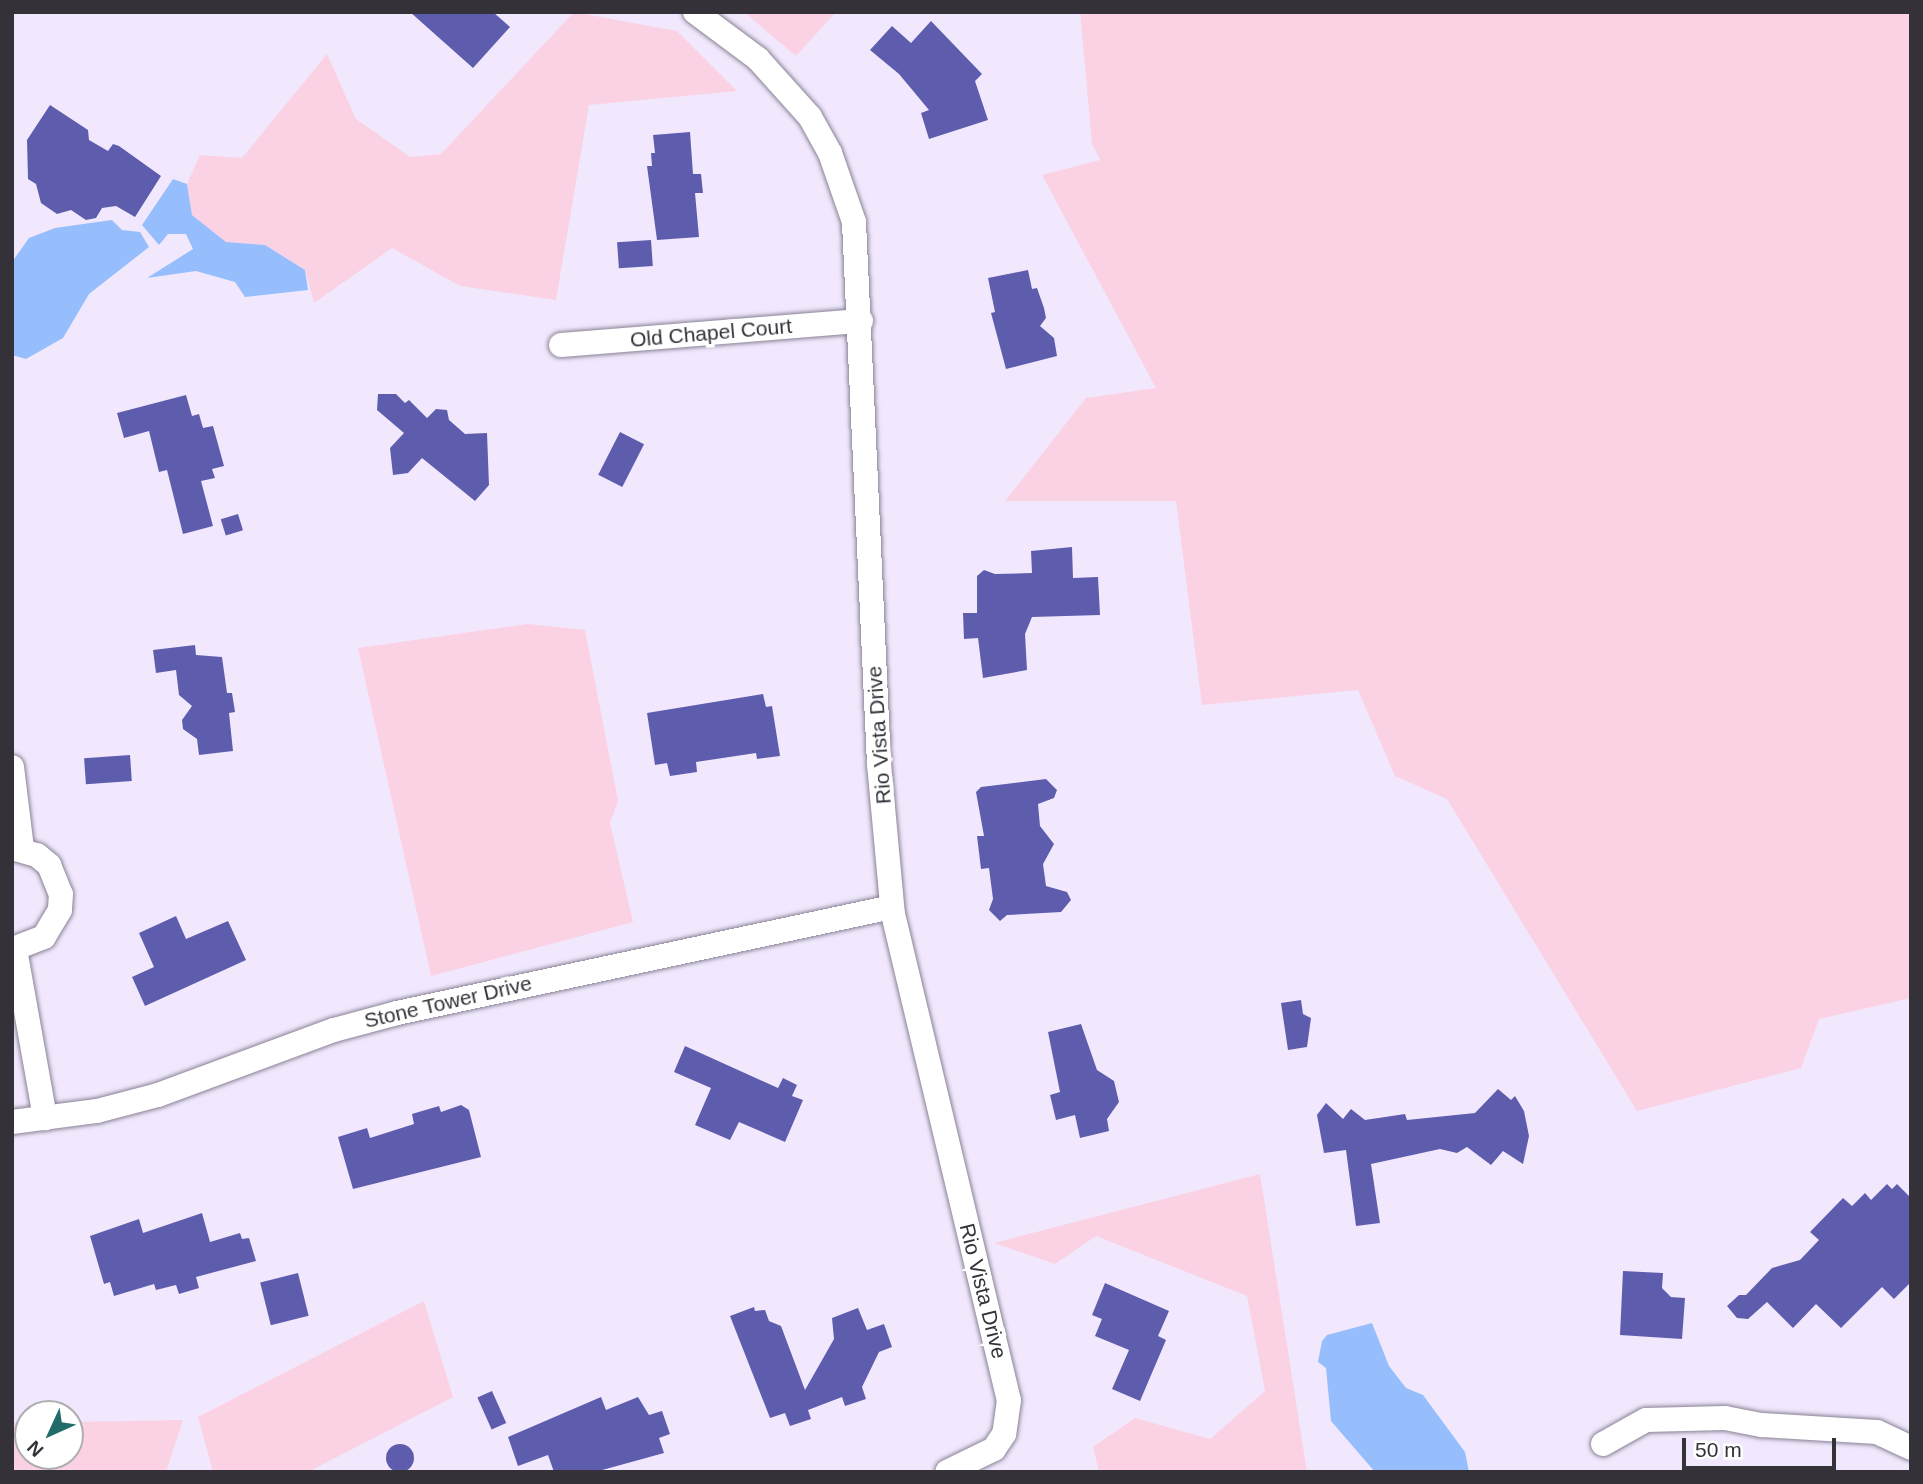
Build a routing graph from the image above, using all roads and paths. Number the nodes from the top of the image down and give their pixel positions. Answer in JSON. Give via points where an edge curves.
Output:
{"nodes":[{"id":1,"x":695,"y":12,"type":"edge"},
{"id":2,"x":861,"y":321,"type":"junction"},
{"id":3,"x":561,"y":345,"type":"dead end"},
{"id":4,"x":12,"y":767,"type":"edge"},
{"id":5,"x":17,"y":848,"type":"edge"},
{"id":6,"x":892,"y":907,"type":"junction"},
{"id":7,"x":14,"y":949,"type":"edge"},
{"id":8,"x":45,"y":1118,"type":"junction"},
{"id":9,"x":12,"y":1122,"type":"edge"},
{"id":10,"x":1602,"y":1444,"type":"dead end"},
{"id":11,"x":1911,"y":1448,"type":"edge"},
{"id":12,"x":947,"y":1472,"type":"edge"}],
"edges":[{"from":1,"to":2,"type":"street","name":"Rio Vista Drive","via":[[758,59],[784,85],[830,153],[854,222]]},
{"from":2,"to":3,"type":"street","name":"Old Chapel Court"},
{"from":2,"to":6,"type":"street","name":"Rio Vista Drive","via":[[871,612]]},
{"from":4,"to":5,"type":"street"},
{"from":5,"to":7,"type":"street","via":[[37,855],[57,878],[60,910],[44,937]]},
{"from":6,"to":8,"type":"street","name":"Stone Tower Drive","via":[[397,1013],[334,1030],[158,1095],[97,1111]]},
{"from":6,"to":12,"type":"street","name":"Rio Vista Drive","via":[[1009,1400],[1007,1426],[994,1449]]},
{"from":7,"to":8,"type":"street"},
{"from":8,"to":9,"type":"street","name":"Stone Tower Drive"},
{"from":10,"to":11,"type":"street","via":[[1646,1420],[1725,1418],[1762,1425],[1877,1432]]}]}
